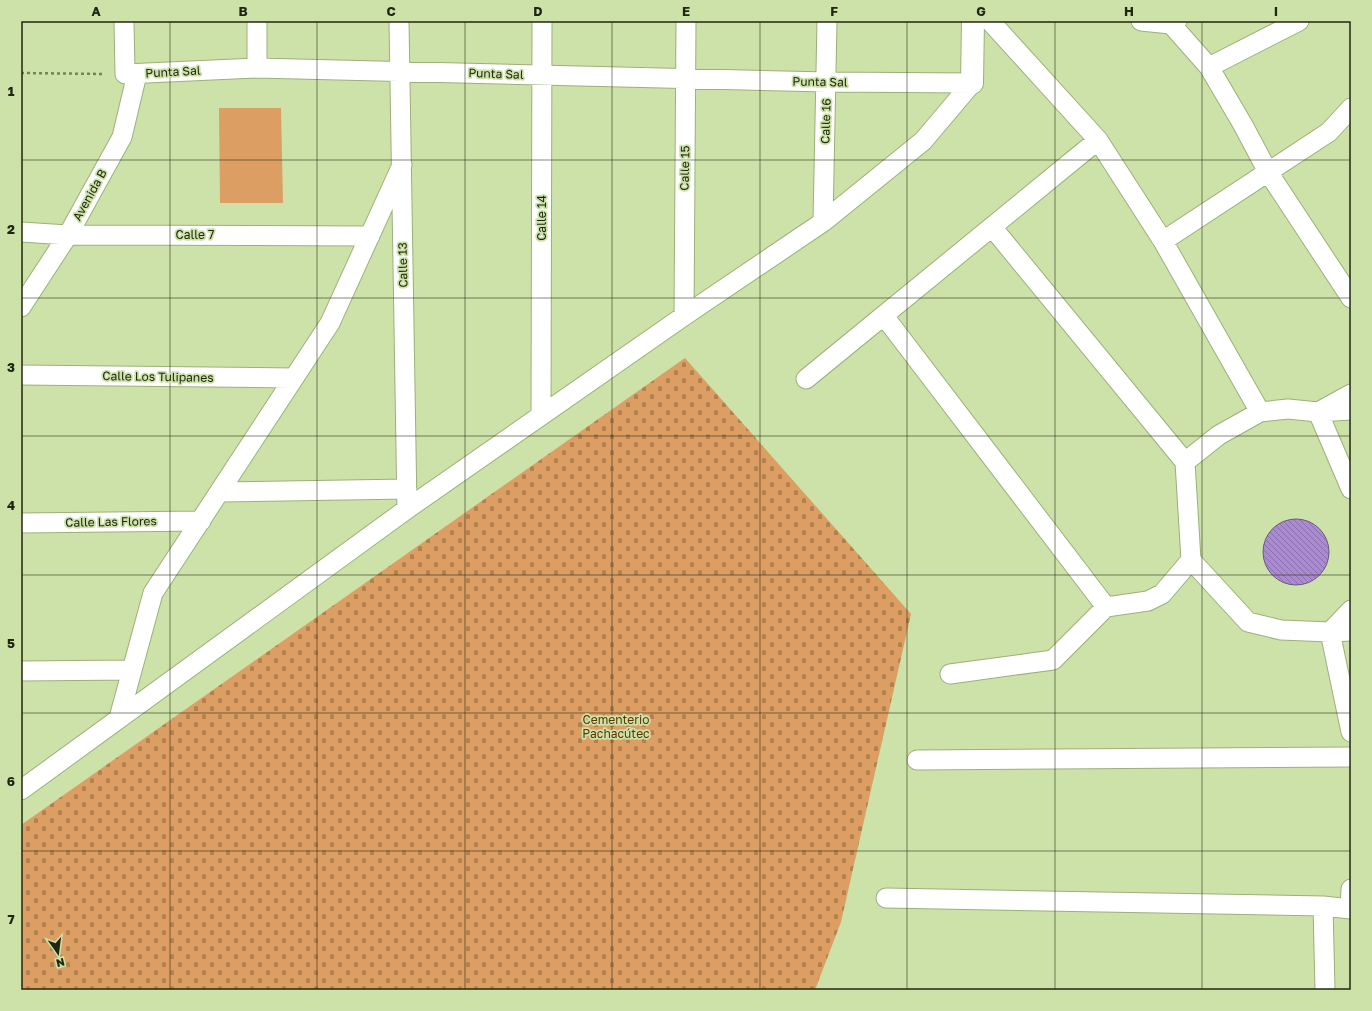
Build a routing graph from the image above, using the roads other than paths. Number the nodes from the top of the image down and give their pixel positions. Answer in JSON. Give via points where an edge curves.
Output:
{"nodes":[{"id":1,"x":124,"y":21,"type":"edge"},
{"id":2,"x":257,"y":21,"type":"edge"},
{"id":3,"x":399,"y":21,"type":"edge"},
{"id":4,"x":542,"y":21,"type":"edge"},
{"id":5,"x":686,"y":21,"type":"edge"},
{"id":6,"x":827,"y":21,"type":"edge"},
{"id":7,"x":973,"y":21,"type":"edge"},
{"id":8,"x":990,"y":21,"type":"edge"},
{"id":9,"x":1141,"y":21,"type":"edge"},
{"id":10,"x":1299,"y":21,"type":"edge"},
{"id":11,"x":1174,"y":23,"type":"edge"},
{"id":12,"x":1209,"y":67,"type":"junction"},
{"id":13,"x":257,"y":68,"type":"junction"},
{"id":14,"x":400,"y":72,"type":"junction"},
{"id":15,"x":131,"y":74,"type":"junction"},
{"id":16,"x":543,"y":75,"type":"junction"},
{"id":17,"x":686,"y":78,"type":"junction"},
{"id":18,"x":827,"y":82,"type":"junction"},
{"id":19,"x":972,"y":83,"type":"junction"},
{"id":20,"x":1351,"y":108,"type":"edge"},
{"id":21,"x":1098,"y":140,"type":"junction"},
{"id":22,"x":402,"y":165,"type":"junction"},
{"id":23,"x":1268,"y":172,"type":"junction"},
{"id":24,"x":823,"y":222,"type":"junction"},
{"id":25,"x":992,"y":227,"type":"junction"},
{"id":26,"x":21,"y":232,"type":"edge"},
{"id":27,"x":68,"y":235,"type":"junction"},
{"id":28,"x":370,"y":236,"type":"junction"},
{"id":29,"x":1163,"y":241,"type":"junction"},
{"id":30,"x":1351,"y":298,"type":"edge"},
{"id":31,"x":21,"y":307,"type":"edge"},
{"id":32,"x":684,"y":316,"type":"junction"},
{"id":33,"x":884,"y":316,"type":"junction"},
{"id":34,"x":21,"y":375,"type":"edge"},
{"id":35,"x":294,"y":378,"type":"junction"},
{"id":36,"x":806,"y":379,"type":"dead end"},
{"id":37,"x":1351,"y":394,"type":"edge"},
{"id":38,"x":1351,"y":410,"type":"edge"},
{"id":39,"x":1260,"y":412,"type":"junction"},
{"id":40,"x":1318,"y":412,"type":"junction"},
{"id":41,"x":541,"y":415,"type":"junction"},
{"id":42,"x":1185,"y":462,"type":"junction"},
{"id":43,"x":406,"y":489,"type":"junction"},
{"id":44,"x":1351,"y":489,"type":"edge"},
{"id":45,"x":219,"y":492,"type":"junction"},
{"id":46,"x":407,"y":509,"type":"junction"},
{"id":47,"x":201,"y":521,"type":"junction"},
{"id":48,"x":21,"y":523,"type":"edge"},
{"id":49,"x":1191,"y":560,"type":"junction"},
{"id":50,"x":1106,"y":607,"type":"junction"},
{"id":51,"x":1351,"y":610,"type":"edge"},
{"id":52,"x":1351,"y":631,"type":"edge"},
{"id":53,"x":1330,"y":632,"type":"junction"},
{"id":54,"x":132,"y":670,"type":"junction"},
{"id":55,"x":21,"y":671,"type":"edge"},
{"id":56,"x":950,"y":674,"type":"dead end"},
{"id":57,"x":120,"y":718,"type":"junction"},
{"id":58,"x":1351,"y":732,"type":"edge"},
{"id":59,"x":1351,"y":758,"type":"edge"},
{"id":60,"x":917,"y":760,"type":"dead end"},
{"id":61,"x":21,"y":790,"type":"edge"},
{"id":62,"x":1351,"y":889,"type":"edge"},
{"id":63,"x":886,"y":898,"type":"dead end"},
{"id":64,"x":1323,"y":906,"type":"junction"},
{"id":65,"x":1351,"y":909,"type":"edge"},
{"id":66,"x":1325,"y":990,"type":"edge"}],
"edges":[{"from":1,"to":15,"type":"street","name":"Avenida B"},
{"from":2,"to":13,"type":"street"},
{"from":3,"to":14,"type":"street","name":"Calle 13"},
{"from":4,"to":16,"type":"street","name":"Calle 14"},
{"from":5,"to":17,"type":"street","name":"Calle 15"},
{"from":6,"to":18,"type":"street","name":"Calle 16"},
{"from":7,"to":19,"type":"street"},
{"from":8,"to":21,"type":"street"},
{"from":9,"to":11,"type":"street"},
{"from":10,"to":12,"type":"street"},
{"from":11,"to":12,"type":"street"},
{"from":12,"to":23,"type":"street"},
{"from":13,"to":14,"type":"street","name":"Punta Sal"},
{"from":13,"to":15,"type":"street","name":"Punta Sal"},
{"from":14,"to":16,"type":"street","name":"Punta Sal"},
{"from":14,"to":22,"type":"street","name":"Calle 13"},
{"from":15,"to":27,"type":"street","name":"Avenida B","via":[[122,137]]},
{"from":16,"to":17,"type":"street","name":"Punta Sal"},
{"from":16,"to":41,"type":"street","name":"Calle 14"},
{"from":17,"to":18,"type":"street","name":"Punta Sal"},
{"from":17,"to":32,"type":"street","name":"Calle 15"},
{"from":18,"to":19,"type":"street","name":"Punta Sal"},
{"from":18,"to":24,"type":"street","name":"Calle 16"},
{"from":19,"to":24,"type":"street","via":[[923,141]]},
{"from":20,"to":23,"type":"street","via":[[1329,132]]},
{"from":21,"to":25,"type":"street"},
{"from":21,"to":29,"type":"street"},
{"from":22,"to":28,"type":"street"},
{"from":22,"to":43,"type":"street","name":"Calle 13"},
{"from":23,"to":29,"type":"street"},
{"from":23,"to":30,"type":"street"},
{"from":24,"to":32,"type":"street"},
{"from":25,"to":33,"type":"street"},
{"from":25,"to":42,"type":"street"},
{"from":26,"to":27,"type":"street","name":"Calle 7"},
{"from":27,"to":28,"type":"street","name":"Calle 7"},
{"from":27,"to":31,"type":"street","name":"Avenida B"},
{"from":28,"to":35,"type":"street","via":[[330,323]]},
{"from":29,"to":39,"type":"street"},
{"from":32,"to":41,"type":"street"},
{"from":33,"to":36,"type":"street"},
{"from":33,"to":50,"type":"street"},
{"from":34,"to":35,"type":"street","name":"Calle Los Tulipanes"},
{"from":35,"to":45,"type":"street"},
{"from":37,"to":40,"type":"street"},
{"from":38,"to":40,"type":"street"},
{"from":39,"to":40,"type":"street","via":[[1288,409]]},
{"from":39,"to":42,"type":"street","via":[[1220,435]]},
{"from":40,"to":44,"type":"street"},
{"from":41,"to":46,"type":"street"},
{"from":42,"to":49,"type":"street"},
{"from":43,"to":45,"type":"street"},
{"from":43,"to":46,"type":"street","name":"Calle 13"},
{"from":45,"to":47,"type":"street"},
{"from":46,"to":57,"type":"street"},
{"from":47,"to":48,"type":"street","name":"Calle Las Flores"},
{"from":47,"to":54,"type":"street","via":[[153,594]]},
{"from":49,"to":50,"type":"street","via":[[1162,594],[1148,601]]},
{"from":49,"to":53,"type":"street","via":[[1248,622],[1281,630]]},
{"from":50,"to":56,"type":"street","via":[[1052,660]]},
{"from":51,"to":53,"type":"street"},
{"from":52,"to":53,"type":"street"},
{"from":53,"to":58,"type":"street"},
{"from":54,"to":55,"type":"street"},
{"from":54,"to":57,"type":"street"},
{"from":57,"to":61,"type":"street"},
{"from":59,"to":60,"type":"street"},
{"from":62,"to":65,"type":"street"},
{"from":63,"to":64,"type":"street"},
{"from":64,"to":65,"type":"street"},
{"from":64,"to":66,"type":"street"}]}
